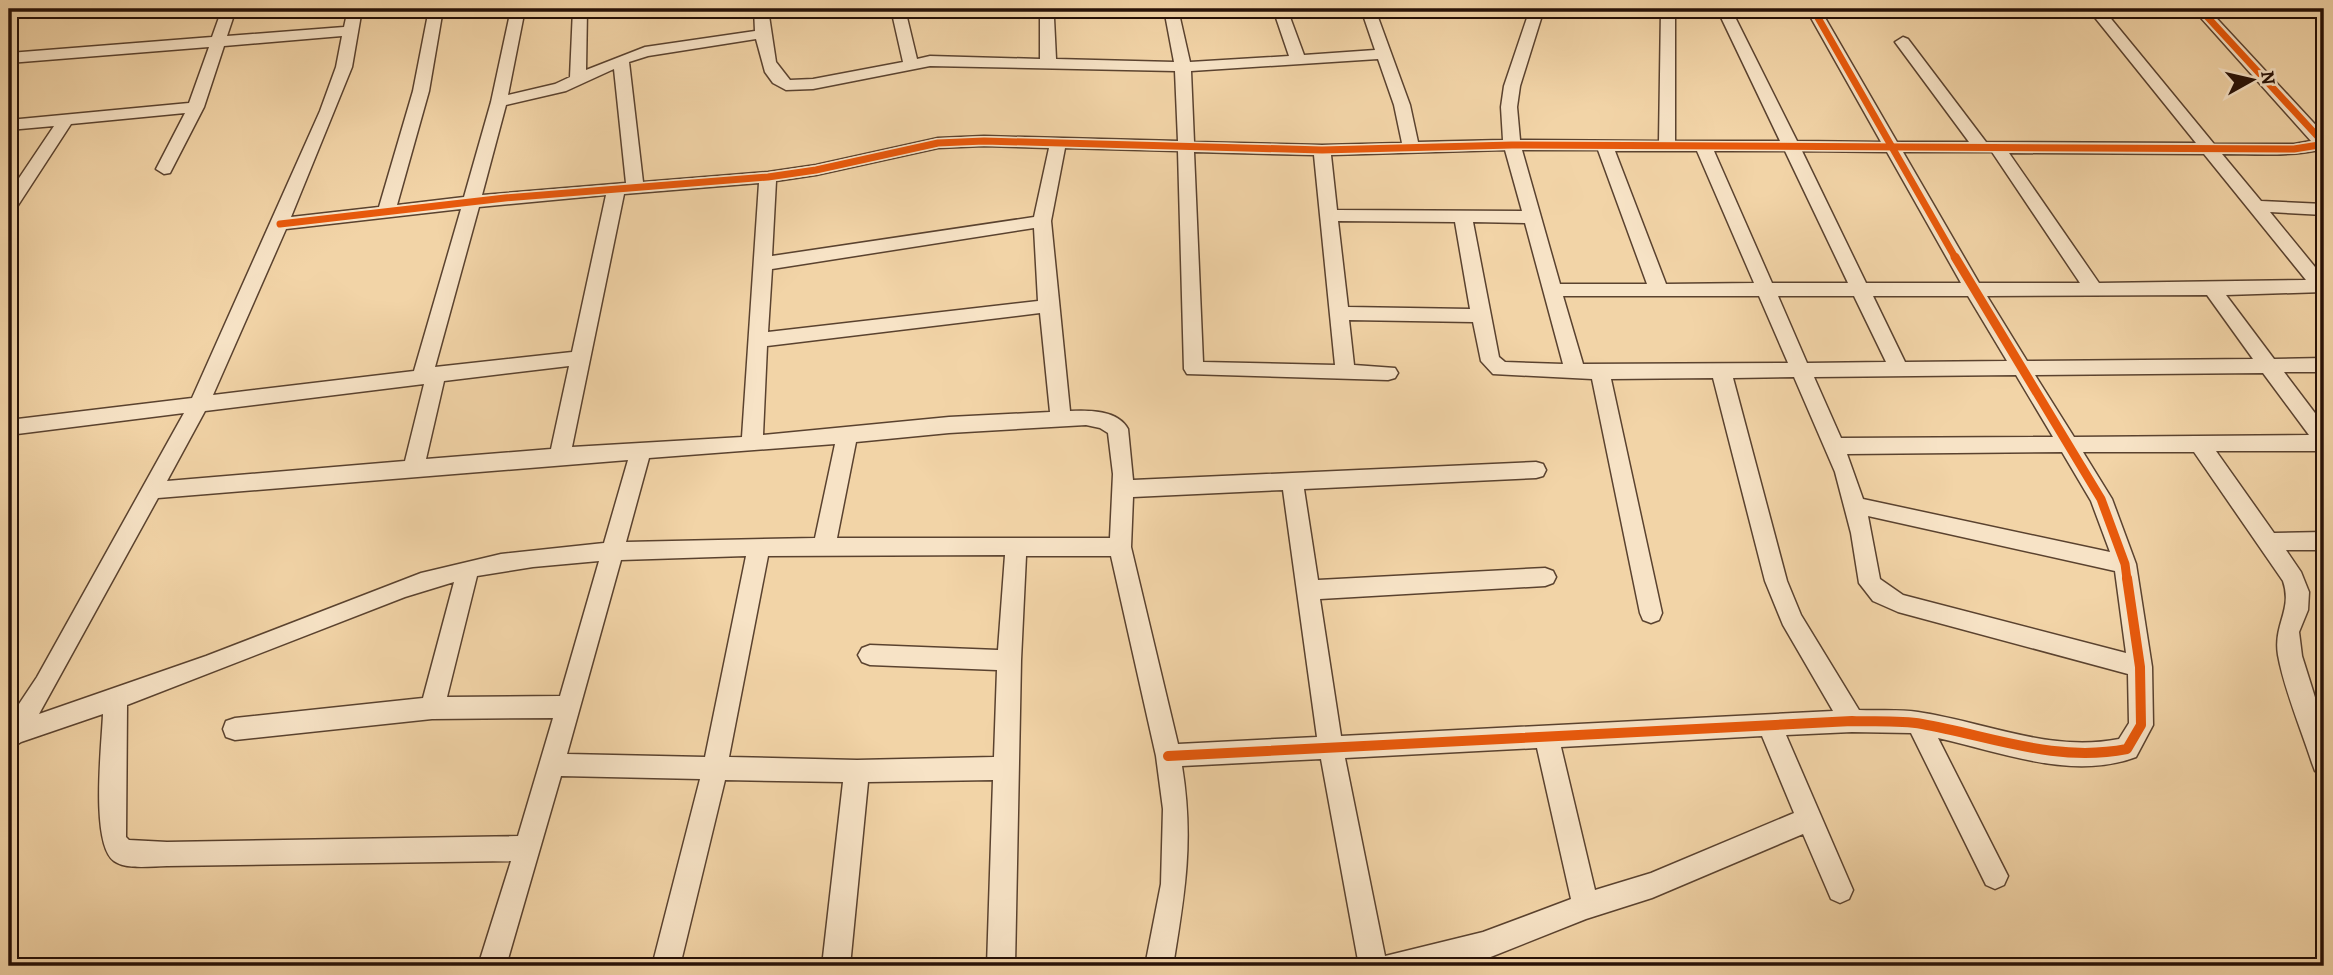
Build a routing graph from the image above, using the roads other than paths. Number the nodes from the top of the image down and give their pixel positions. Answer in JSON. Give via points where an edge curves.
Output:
{"nodes":[{"id":1,"x":229,"y":9,"type":"edge"},
{"id":2,"x":355,"y":9,"type":"edge"},
{"id":3,"x":436,"y":9,"type":"edge"},
{"id":4,"x":518,"y":9,"type":"edge"},
{"id":5,"x":580,"y":9,"type":"edge"},
{"id":6,"x":761,"y":9,"type":"edge"},
{"id":7,"x":898,"y":9,"type":"edge"},
{"id":8,"x":1063,"y":9,"type":"edge"},
{"id":9,"x":1171,"y":9,"type":"edge"},
{"id":10,"x":1280,"y":9,"type":"edge"},
{"id":11,"x":1368,"y":9,"type":"edge"},
{"id":12,"x":1537,"y":9,"type":"edge"},
{"id":13,"x":1668,"y":9,"type":"edge"},
{"id":14,"x":1724,"y":9,"type":"edge"},
{"id":15,"x":1813,"y":9,"type":"edge"},
{"id":16,"x":2095,"y":9,"type":"edge"},
{"id":17,"x":2200,"y":9,"type":"edge"},
{"id":18,"x":351,"y":31,"type":"junction"},
{"id":19,"x":762,"y":34,"type":"junction"},
{"id":20,"x":219,"y":41,"type":"junction"},
{"id":21,"x":1903,"y":42,"type":"dead end"},
{"id":22,"x":1385,"y":54,"type":"junction"},
{"id":23,"x":9,"y":58,"type":"edge"},
{"id":24,"x":1298,"y":59,"type":"junction"},
{"id":25,"x":621,"y":60,"type":"junction"},
{"id":26,"x":1048,"y":63,"type":"junction"},
{"id":27,"x":911,"y":64,"type":"junction"},
{"id":28,"x":1183,"y":67,"type":"junction"},
{"id":29,"x":578,"y":79,"type":"junction"},
{"id":30,"x":499,"y":102,"type":"junction"},
{"id":31,"x":197,"y":107,"type":"junction"},
{"id":32,"x":66,"y":119,"type":"junction"},
{"id":33,"x":9,"y":125,"type":"edge"},
{"id":34,"x":1058,"y":142,"type":"junction"},
{"id":35,"x":1186,"y":145,"type":"junction"},
{"id":36,"x":1512,"y":145,"type":"junction"},
{"id":37,"x":1411,"y":146,"type":"junction"},
{"id":38,"x":1605,"y":146,"type":"junction"},
{"id":39,"x":1667,"y":147,"type":"junction"},
{"id":40,"x":1704,"y":147,"type":"junction"},
{"id":41,"x":1894,"y":147,"type":"junction"},
{"id":42,"x":1989,"y":147,"type":"junction"},
{"id":43,"x":1790,"y":148,"type":"junction"},
{"id":44,"x":2209,"y":149,"type":"junction"},
{"id":45,"x":1322,"y":150,"type":"junction"},
{"id":46,"x":164,"y":169,"type":"dead end"},
{"id":47,"x":768,"y":177,"type":"junction"},
{"id":48,"x":626,"y":190,"type":"junction"},
{"id":49,"x":473,"y":202,"type":"junction"},
{"id":50,"x":9,"y":206,"type":"edge"},
{"id":51,"x":2255,"y":206,"type":"junction"},
{"id":52,"x":2324,"y":209,"type":"edge"},
{"id":53,"x":386,"y":212,"type":"junction"},
{"id":54,"x":1328,"y":215,"type":"junction"},
{"id":55,"x":1464,"y":216,"type":"junction"},
{"id":56,"x":1530,"y":217,"type":"junction"},
{"id":57,"x":1042,"y":221,"type":"junction"},
{"id":58,"x":280,"y":224,"type":"junction"},
{"id":59,"x":762,"y":264,"type":"junction"},
{"id":60,"x":2322,"y":286,"type":"edge"},
{"id":61,"x":2212,"y":289,"type":"junction"},
{"id":62,"x":1552,"y":290,"type":"junction"},
{"id":63,"x":1659,"y":290,"type":"junction"},
{"id":64,"x":1766,"y":290,"type":"junction"},
{"id":65,"x":1859,"y":290,"type":"junction"},
{"id":66,"x":1974,"y":290,"type":"junction"},
{"id":67,"x":2094,"y":290,"type":"junction"},
{"id":68,"x":1048,"y":306,"type":"junction"},
{"id":69,"x":1338,"y":313,"type":"junction"},
{"id":70,"x":1481,"y":317,"type":"junction"},
{"id":71,"x":758,"y":340,"type":"junction"},
{"id":72,"x":579,"y":358,"type":"junction"},
{"id":73,"x":2267,"y":364,"type":"junction"},
{"id":74,"x":2324,"y":365,"type":"edge"},
{"id":75,"x":2022,"y":368,"type":"junction"},
{"id":76,"x":1899,"y":369,"type":"junction"},
{"id":77,"x":1801,"y":370,"type":"junction"},
{"id":78,"x":1721,"y":371,"type":"junction"},
{"id":79,"x":1345,"y":372,"type":"junction"},
{"id":80,"x":1575,"y":372,"type":"junction"},
{"id":81,"x":1600,"y":372,"type":"junction"},
{"id":82,"x":1388,"y":373,"type":"dead end"},
{"id":83,"x":429,"y":374,"type":"junction"},
{"id":84,"x":199,"y":404,"type":"junction"},
{"id":85,"x":1061,"y":419,"type":"junction"},
{"id":86,"x":12,"y":431,"type":"edge"},
{"id":87,"x":847,"y":435,"type":"junction"},
{"id":88,"x":2324,"y":441,"type":"edge"},
{"id":89,"x":752,"y":444,"type":"junction"},
{"id":90,"x":2200,"y":444,"type":"junction"},
{"id":91,"x":1833,"y":446,"type":"junction"},
{"id":92,"x":2070,"y":446,"type":"junction"},
{"id":93,"x":641,"y":451,"type":"junction"},
{"id":94,"x":560,"y":456,"type":"junction"},
{"id":95,"x":413,"y":470,"type":"junction"},
{"id":96,"x":1536,"y":470,"type":"dead end"},
{"id":97,"x":1292,"y":481,"type":"junction"},
{"id":98,"x":1122,"y":489,"type":"junction"},
{"id":99,"x":152,"y":490,"type":"junction"},
{"id":100,"x":1854,"y":505,"type":"junction"},
{"id":101,"x":2324,"y":541,"type":"edge"},
{"id":102,"x":2268,"y":542,"type":"junction"},
{"id":103,"x":759,"y":547,"type":"junction"},
{"id":104,"x":824,"y":547,"type":"junction"},
{"id":105,"x":1016,"y":547,"type":"junction"},
{"id":106,"x":1120,"y":547,"type":"junction"},
{"id":107,"x":614,"y":551,"type":"junction"},
{"id":108,"x":2125,"y":564,"type":"junction"},
{"id":109,"x":468,"y":569,"type":"junction"},
{"id":110,"x":1545,"y":577,"type":"dead end"},
{"id":111,"x":1308,"y":590,"type":"junction"},
{"id":112,"x":1651,"y":613,"type":"dead end"},
{"id":113,"x":870,"y":655,"type":"dead end"},
{"id":114,"x":1009,"y":660,"type":"junction"},
{"id":115,"x":2140,"y":667,"type":"junction"},
{"id":116,"x":115,"y":701,"type":"junction"},
{"id":117,"x":432,"y":708,"type":"junction"},
{"id":118,"x":566,"y":708,"type":"junction"},
{"id":119,"x":1852,"y":721,"type":"junction"},
{"id":120,"x":1918,"y":723,"type":"junction"},
{"id":121,"x":1769,"y":725,"type":"junction"},
{"id":122,"x":235,"y":729,"type":"dead end"},
{"id":123,"x":11,"y":737,"type":"edge"},
{"id":124,"x":1547,"y":738,"type":"junction"},
{"id":125,"x":1331,"y":749,"type":"junction"},
{"id":126,"x":1168,"y":757,"type":"junction"},
{"id":127,"x":2324,"y":763,"type":"edge"},
{"id":128,"x":553,"y":765,"type":"junction"},
{"id":129,"x":715,"y":768,"type":"junction"},
{"id":130,"x":1007,"y":768,"type":"junction"},
{"id":131,"x":857,"y":771,"type":"junction"},
{"id":132,"x":1809,"y":818,"type":"junction"},
{"id":133,"x":528,"y":848,"type":"junction"},
{"id":134,"x":1995,"y":876,"type":"dead end"},
{"id":135,"x":1840,"y":890,"type":"dead end"},
{"id":136,"x":1586,"y":906,"type":"junction"},
{"id":137,"x":492,"y":966,"type":"edge"},
{"id":138,"x":666,"y":966,"type":"edge"},
{"id":139,"x":836,"y":966,"type":"edge"},
{"id":140,"x":1001,"y":966,"type":"edge"},
{"id":141,"x":1160,"y":966,"type":"edge"},
{"id":142,"x":1373,"y":966,"type":"edge"},
{"id":143,"x":1394,"y":966,"type":"edge"}],
"edges":[{"from":1,"to":20,"type":"street"},
{"from":2,"to":18,"type":"street"},
{"from":3,"to":53,"type":"street","via":[[421,91]]},
{"from":4,"to":30,"type":"street"},
{"from":5,"to":29,"type":"street"},
{"from":6,"to":19,"type":"street"},
{"from":7,"to":27,"type":"street"},
{"from":8,"to":26,"type":"street","via":[[1047,18]]},
{"from":9,"to":28,"type":"street"},
{"from":10,"to":24,"type":"street"},
{"from":11,"to":22,"type":"street"},
{"from":12,"to":36,"type":"street","via":[[1512,86]]},
{"from":13,"to":39,"type":"street"},
{"from":14,"to":43,"type":"street"},
{"from":15,"to":41,"type":"street"},
{"from":16,"to":44,"type":"street"},
{"from":17,"to":44,"type":"street","via":[[2320,139],[2319,145],[2294,149]]},
{"from":18,"to":20,"type":"street"},
{"from":18,"to":58,"type":"street","via":[[332,100]]},
{"from":19,"to":25,"type":"street","via":[[670,47]]},
{"from":19,"to":27,"type":"street","via":[[774,75],[786,85]]},
{"from":20,"to":23,"type":"street"},
{"from":20,"to":31,"type":"street"},
{"from":21,"to":42,"type":"street"},
{"from":22,"to":24,"type":"street"},
{"from":22,"to":37,"type":"street"},
{"from":24,"to":28,"type":"street"},
{"from":25,"to":29,"type":"street"},
{"from":25,"to":48,"type":"street"},
{"from":26,"to":27,"type":"street"},
{"from":26,"to":28,"type":"street"},
{"from":28,"to":35,"type":"street"},
{"from":29,"to":30,"type":"street","via":[[560,88]]},
{"from":30,"to":49,"type":"street"},
{"from":31,"to":32,"type":"street"},
{"from":31,"to":46,"type":"street"},
{"from":32,"to":33,"type":"street"},
{"from":32,"to":50,"type":"street"},
{"from":34,"to":35,"type":"street"},
{"from":34,"to":47,"type":"street","via":[[939,143]]},
{"from":34,"to":57,"type":"street"},
{"from":35,"to":45,"type":"street"},
{"from":35,"to":79,"type":"street","via":[[1194,369]]},
{"from":36,"to":37,"type":"street"},
{"from":36,"to":38,"type":"street"},
{"from":36,"to":56,"type":"street"},
{"from":37,"to":45,"type":"street"},
{"from":38,"to":39,"type":"street"},
{"from":38,"to":63,"type":"street"},
{"from":39,"to":40,"type":"street"},
{"from":40,"to":43,"type":"street"},
{"from":40,"to":64,"type":"street"},
{"from":41,"to":42,"type":"street"},
{"from":41,"to":43,"type":"street"},
{"from":41,"to":66,"type":"street"},
{"from":42,"to":44,"type":"street"},
{"from":42,"to":67,"type":"street"},
{"from":43,"to":65,"type":"street"},
{"from":44,"to":51,"type":"street"},
{"from":45,"to":54,"type":"street"},
{"from":47,"to":48,"type":"street"},
{"from":47,"to":59,"type":"street"},
{"from":48,"to":49,"type":"street"},
{"from":48,"to":72,"type":"street"},
{"from":49,"to":53,"type":"street"},
{"from":49,"to":83,"type":"street"},
{"from":51,"to":52,"type":"street"},
{"from":51,"to":60,"type":"street"},
{"from":53,"to":58,"type":"street"},
{"from":54,"to":55,"type":"street"},
{"from":54,"to":69,"type":"street"},
{"from":55,"to":56,"type":"street"},
{"from":55,"to":70,"type":"street"},
{"from":56,"to":62,"type":"street"},
{"from":57,"to":59,"type":"street"},
{"from":57,"to":68,"type":"street"},
{"from":58,"to":84,"type":"street"},
{"from":59,"to":71,"type":"street"},
{"from":60,"to":61,"type":"street"},
{"from":61,"to":67,"type":"street"},
{"from":61,"to":73,"type":"street"},
{"from":62,"to":63,"type":"street"},
{"from":62,"to":80,"type":"street"},
{"from":63,"to":64,"type":"street"},
{"from":64,"to":65,"type":"street"},
{"from":64,"to":77,"type":"street"},
{"from":65,"to":66,"type":"street"},
{"from":65,"to":76,"type":"street"},
{"from":66,"to":67,"type":"street"},
{"from":66,"to":75,"type":"street"},
{"from":68,"to":71,"type":"street"},
{"from":68,"to":85,"type":"street"},
{"from":69,"to":70,"type":"street"},
{"from":69,"to":79,"type":"street"},
{"from":70,"to":80,"type":"street","via":[[1487,351],[1500,369]]},
{"from":71,"to":89,"type":"street"},
{"from":72,"to":83,"type":"street"},
{"from":72,"to":94,"type":"street"},
{"from":73,"to":74,"type":"street"},
{"from":73,"to":75,"type":"street"},
{"from":73,"to":88,"type":"street"},
{"from":75,"to":76,"type":"street"},
{"from":75,"to":92,"type":"street"},
{"from":76,"to":77,"type":"street"},
{"from":77,"to":78,"type":"street"},
{"from":77,"to":91,"type":"street"},
{"from":78,"to":81,"type":"street"},
{"from":78,"to":119,"type":"street","via":[[1776,581],[1791,618]]},
{"from":79,"to":82,"type":"street"},
{"from":80,"to":81,"type":"street"},
{"from":81,"to":112,"type":"street"},
{"from":83,"to":84,"type":"street"},
{"from":83,"to":95,"type":"street"},
{"from":84,"to":86,"type":"street"},
{"from":84,"to":99,"type":"street"},
{"from":85,"to":87,"type":"street"},
{"from":85,"to":98,"type":"street","via":[[1105,421],[1118,429]]},
{"from":87,"to":89,"type":"street"},
{"from":87,"to":104,"type":"street"},
{"from":88,"to":90,"type":"street"},
{"from":89,"to":93,"type":"street"},
{"from":90,"to":92,"type":"street"},
{"from":90,"to":102,"type":"street"},
{"from":91,"to":92,"type":"street"},
{"from":91,"to":100,"type":"street"},
{"from":92,"to":108,"type":"street","via":[[2101,499]]},
{"from":93,"to":94,"type":"street"},
{"from":93,"to":107,"type":"street"},
{"from":94,"to":95,"type":"street"},
{"from":95,"to":99,"type":"street"},
{"from":96,"to":97,"type":"street"},
{"from":97,"to":98,"type":"street"},
{"from":97,"to":111,"type":"street"},
{"from":98,"to":106,"type":"street"},
{"from":99,"to":123,"type":"street"},
{"from":100,"to":108,"type":"street"},
{"from":100,"to":115,"type":"street","via":[[1870,583],[1898,604]]},
{"from":101,"to":102,"type":"street"},
{"from":102,"to":127,"type":"street","via":[[2298,592],[2297,611],[2288,632],[2290,656]]},
{"from":103,"to":104,"type":"street"},
{"from":103,"to":107,"type":"street"},
{"from":103,"to":129,"type":"street"},
{"from":104,"to":105,"type":"street"},
{"from":105,"to":106,"type":"street"},
{"from":105,"to":114,"type":"street"},
{"from":106,"to":126,"type":"street"},
{"from":107,"to":109,"type":"street","via":[[541,556]]},
{"from":107,"to":118,"type":"street"},
{"from":108,"to":115,"type":"street"},
{"from":109,"to":116,"type":"street","via":[[384,596]]},
{"from":109,"to":117,"type":"street"},
{"from":110,"to":111,"type":"street"},
{"from":111,"to":125,"type":"street"},
{"from":113,"to":114,"type":"street"},
{"from":114,"to":130,"type":"street"},
{"from":115,"to":120,"type":"street","via":[[2141,725],[2127,749],[2104,756],[2061,754]]},
{"from":116,"to":123,"type":"street"},
{"from":116,"to":133,"type":"street","via":[[112,831],[123,852]]},
{"from":117,"to":118,"type":"street"},
{"from":117,"to":122,"type":"street"},
{"from":118,"to":128,"type":"street"},
{"from":119,"to":120,"type":"street"},
{"from":119,"to":121,"type":"street"},
{"from":120,"to":134,"type":"street"},
{"from":121,"to":124,"type":"street"},
{"from":121,"to":132,"type":"street"},
{"from":124,"to":125,"type":"street"},
{"from":124,"to":136,"type":"street"},
{"from":125,"to":126,"type":"street"},
{"from":125,"to":142,"type":"street"},
{"from":126,"to":141,"type":"street","via":[[1176,809],[1174,884]]},
{"from":128,"to":129,"type":"street"},
{"from":128,"to":133,"type":"street"},
{"from":129,"to":131,"type":"street"},
{"from":129,"to":138,"type":"street"},
{"from":130,"to":131,"type":"street"},
{"from":130,"to":140,"type":"street"},
{"from":131,"to":139,"type":"street"},
{"from":132,"to":135,"type":"street"},
{"from":132,"to":136,"type":"street","via":[[1652,885]]},
{"from":133,"to":137,"type":"street"},
{"from":136,"to":143,"type":"street","via":[[1483,946]]}]}
